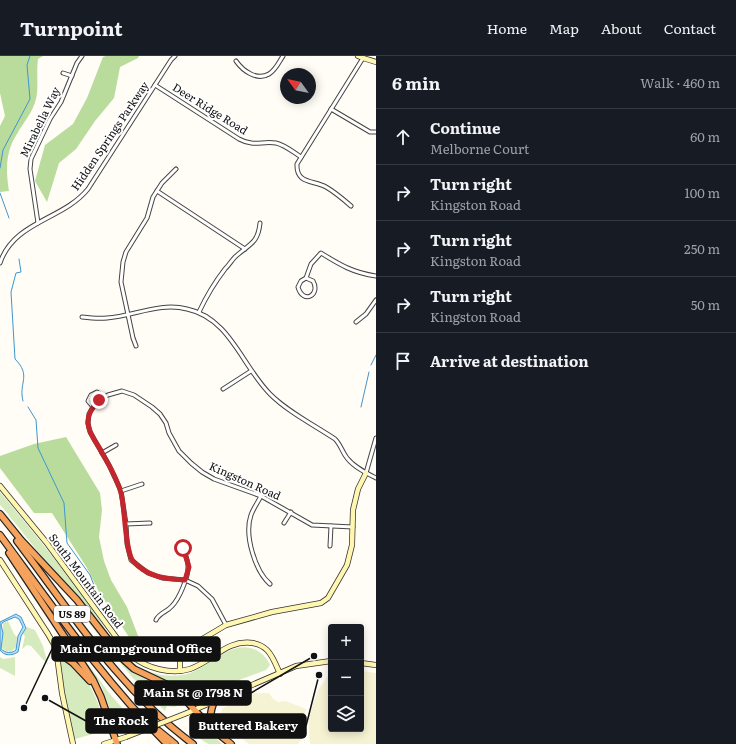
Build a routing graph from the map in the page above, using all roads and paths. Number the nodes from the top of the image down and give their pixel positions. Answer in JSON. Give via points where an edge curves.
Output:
{"nodes":[{"id":1,"x":82,"y":56,"type":"edge"},
{"id":2,"x":175,"y":56,"type":"edge"},
{"id":3,"x":283,"y":56,"type":"edge"},
{"id":4,"x":361,"y":57,"type":"edge"},
{"id":5,"x":236,"y":61,"type":"dead end"},
{"id":6,"x":376,"y":62,"type":"edge"},
{"id":7,"x":63,"y":73,"type":"dead end"},
{"id":8,"x":72,"y":76,"type":"junction"},
{"id":9,"x":155,"y":85,"type":"junction"},
{"id":10,"x":331,"y":109,"type":"junction"},
{"id":11,"x":376,"y":132,"type":"edge"},
{"id":12,"x":301,"y":157,"type":"junction"},
{"id":13,"x":176,"y":169,"type":"dead end"},
{"id":14,"x":157,"y":191,"type":"junction"},
{"id":15,"x":350,"y":206,"type":"dead end"},
{"id":16,"x":38,"y":223,"type":"junction"},
{"id":17,"x":260,"y":223,"type":"dead end"},
{"id":18,"x":245,"y":249,"type":"junction"},
{"id":19,"x":0,"y":263,"type":"edge"},
{"id":20,"x":376,"y":276,"type":"edge"},
{"id":21,"x":306,"y":278,"type":"junction"},
{"id":22,"x":376,"y":300,"type":"edge"},
{"id":23,"x":199,"y":312,"type":"junction"},
{"id":24,"x":128,"y":314,"type":"junction"},
{"id":25,"x":82,"y":316,"type":"dead end"},
{"id":26,"x":356,"y":322,"type":"dead end"},
{"id":27,"x":136,"y":346,"type":"dead end"},
{"id":28,"x":251,"y":371,"type":"junction"},
{"id":29,"x":224,"y":389,"type":"dead end"},
{"id":30,"x":104,"y":397,"type":"junction"},
{"id":31,"x":92,"y":407,"type":"junction"},
{"id":32,"x":376,"y":438,"type":"edge"},
{"id":33,"x":116,"y":445,"type":"dead end"},
{"id":34,"x":102,"y":453,"type":"junction"},
{"id":35,"x":366,"y":472,"type":"junction"},
{"id":36,"x":376,"y":478,"type":"edge"},
{"id":37,"x":142,"y":484,"type":"dead end"},
{"id":38,"x":0,"y":486,"type":"edge"},
{"id":39,"x":121,"y":492,"type":"junction"},
{"id":40,"x":261,"y":496,"type":"junction"},
{"id":41,"x":291,"y":512,"type":"junction"},
{"id":42,"x":0,"y":514,"type":"edge"},
{"id":43,"x":0,"y":518,"type":"edge"},
{"id":44,"x":150,"y":523,"type":"dead end"},
{"id":45,"x":284,"y":523,"type":"dead end"},
{"id":46,"x":126,"y":524,"type":"junction"},
{"id":47,"x":331,"y":526,"type":"junction"},
{"id":48,"x":353,"y":527,"type":"junction"},
{"id":49,"x":0,"y":535,"type":"edge"},
{"id":50,"x":0,"y":539,"type":"edge"},
{"id":51,"x":330,"y":546,"type":"dead end"},
{"id":52,"x":183,"y":548,"type":"dead end"},
{"id":53,"x":0,"y":560,"type":"edge"},
{"id":54,"x":185,"y":580,"type":"junction"},
{"id":55,"x":270,"y":584,"type":"dead end"},
{"id":56,"x":156,"y":620,"type":"dead end"},
{"id":57,"x":226,"y":626,"type":"junction"},
{"id":58,"x":56,"y":648,"type":"junction"},
{"id":59,"x":328,"y":661,"type":"edge"},
{"id":60,"x":364,"y":663,"type":"edge"},
{"id":61,"x":376,"y":665,"type":"edge"},
{"id":62,"x":180,"y":671,"type":"junction"},
{"id":63,"x":280,"y":674,"type":"junction"},
{"id":64,"x":95,"y":685,"type":"junction"},
{"id":65,"x":214,"y":702,"type":"junction"},
{"id":66,"x":149,"y":707,"type":"junction"},
{"id":67,"x":135,"y":709,"type":"junction"},
{"id":68,"x":196,"y":710,"type":"junction"},
{"id":69,"x":220,"y":735,"type":"junction"},
{"id":70,"x":117,"y":742,"type":"edge"},
{"id":71,"x":72,"y":744,"type":"edge"},
{"id":72,"x":104,"y":744,"type":"edge"},
{"id":73,"x":167,"y":744,"type":"edge"},
{"id":74,"x":175,"y":744,"type":"edge"},
{"id":75,"x":193,"y":744,"type":"edge"},
{"id":76,"x":199,"y":744,"type":"edge"},
{"id":77,"x":231,"y":744,"type":"edge"}],
"edges":[{"from":1,"to":8,"type":"street","name":"Mirabella Way"},
{"from":2,"to":9,"type":"street","name":"Hidden Springs Parkway"},
{"from":3,"to":5,"type":"street","via":[[270,74],[264,76],[253,75],[241,68]]},
{"from":4,"to":6,"type":"street"},
{"from":4,"to":10,"type":"street"},
{"from":7,"to":8,"type":"street","name":"Mirabella Way"},
{"from":8,"to":16,"type":"street","name":"Mirabella Way","via":[[31,159],[30,169]]},
{"from":9,"to":12,"type":"street","name":"Deer Ridge Road","via":[[239,139],[252,144],[280,144]]},
{"from":9,"to":16,"type":"street","name":"Hidden Springs Parkway","via":[[81,198]]},
{"from":10,"to":11,"type":"street","via":[[370,132]]},
{"from":10,"to":12,"type":"street"},
{"from":12,"to":15,"type":"street","via":[[296,164],[299,176],[305,181],[335,192]]},
{"from":13,"to":14,"type":"street"},
{"from":14,"to":18,"type":"street"},
{"from":14,"to":24,"type":"street","via":[[147,218],[122,262],[121,282]]},
{"from":16,"to":19,"type":"street","name":"Hidden Springs Parkway","via":[[16,237],[4,252]]},
{"from":17,"to":18,"type":"street","via":[[259,233]]},
{"from":18,"to":23,"type":"street","via":[[224,271],[206,296]]},
{"from":20,"to":21,"type":"street","via":[[347,269],[321,254],[310,264]]},
{"from":21,"to":21,"type":"street","via":[[298,287],[304,296],[312,295],[316,286],[313,281]]},
{"from":22,"to":26,"type":"street","via":[[366,314]]},
{"from":23,"to":24,"type":"street","via":[[174,306]]},
{"from":23,"to":28,"type":"street","via":[[212,320],[228,336]]},
{"from":24,"to":25,"type":"street","via":[[108,318]]},
{"from":24,"to":27,"type":"street"},
{"from":28,"to":29,"type":"street"},
{"from":28,"to":35,"type":"street","via":[[270,394],[335,439],[346,457]]},
{"from":30,"to":31,"type":"street","name":"Kingston Road"},
{"from":30,"to":31,"type":"street","via":[[97,392],[91,395],[88,401]]},
{"from":30,"to":40,"type":"street","name":"Kingston Road","via":[[122,391],[134,395],[160,414],[180,451],[191,464],[214,479]]},
{"from":31,"to":34,"type":"street","via":[[88,423]]},
{"from":32,"to":35,"type":"street"},
{"from":33,"to":34,"type":"street"},
{"from":34,"to":39,"type":"street"},
{"from":35,"to":36,"type":"street"},
{"from":35,"to":48,"type":"street","via":[[358,489],[353,510]]},
{"from":37,"to":39,"type":"street"},
{"from":38,"to":62,"type":"street","name":"South Mountain Road","via":[[132,656],[146,665]]},
{"from":39,"to":46,"type":"street"},
{"from":40,"to":41,"type":"street","name":"Kingston Road"},
{"from":40,"to":55,"type":"street","via":[[250,515],[251,550],[263,579]]},
{"from":41,"to":45,"type":"street"},
{"from":41,"to":47,"type":"street","name":"Kingston Road","via":[[312,525]]},
{"from":42,"to":68,"type":"highway","via":[[77,600],[124,660],[138,671],[170,686]]},
{"from":43,"to":66,"type":"highway","number":"US 89","via":[[114,669]]},
{"from":44,"to":46,"type":"street"},
{"from":46,"to":54,"type":"street","via":[[131,560],[148,573],[162,578]]},
{"from":47,"to":48,"type":"street","name":"Kingston Road"},
{"from":47,"to":51,"type":"street"},
{"from":48,"to":57,"type":"street","via":[[347,566],[328,598],[321,603],[272,612]]},
{"from":49,"to":67,"type":"highway","number":"US 89","via":[[109,680]]},
{"from":50,"to":64,"type":"highway"},
{"from":52,"to":54,"type":"street","via":[[189,567]]},
{"from":53,"to":58,"type":"street"},
{"from":54,"to":56,"type":"street","via":[[177,600]]},
{"from":54,"to":57,"type":"street","via":[[198,586],[212,599]]},
{"from":57,"to":62,"type":"street","via":[[185,652],[180,660]]},
{"from":58,"to":64,"type":"highway"},
{"from":58,"to":71,"type":"street"},
{"from":59,"to":63,"type":"street","via":[[304,664]]},
{"from":60,"to":61,"type":"street"},
{"from":62,"to":63,"type":"street","name":"South Mountain Road","via":[[202,663],[234,644],[246,642],[266,648]]},
{"from":63,"to":65,"type":"street"},
{"from":64,"to":70,"type":"highway"},
{"from":65,"to":68,"type":"street"},
{"from":65,"to":69,"type":"highway","via":[[211,719]]},
{"from":66,"to":75,"type":"highway","number":"US 89"},
{"from":66,"to":76,"type":"highway"},
{"from":67,"to":73,"type":"highway"},
{"from":67,"to":74,"type":"highway","number":"US 89"},
{"from":68,"to":69,"type":"highway"},
{"from":68,"to":70,"type":"street","bridge":true},
{"from":69,"to":77,"type":"highway"},
{"from":70,"to":72,"type":"street"}]}
